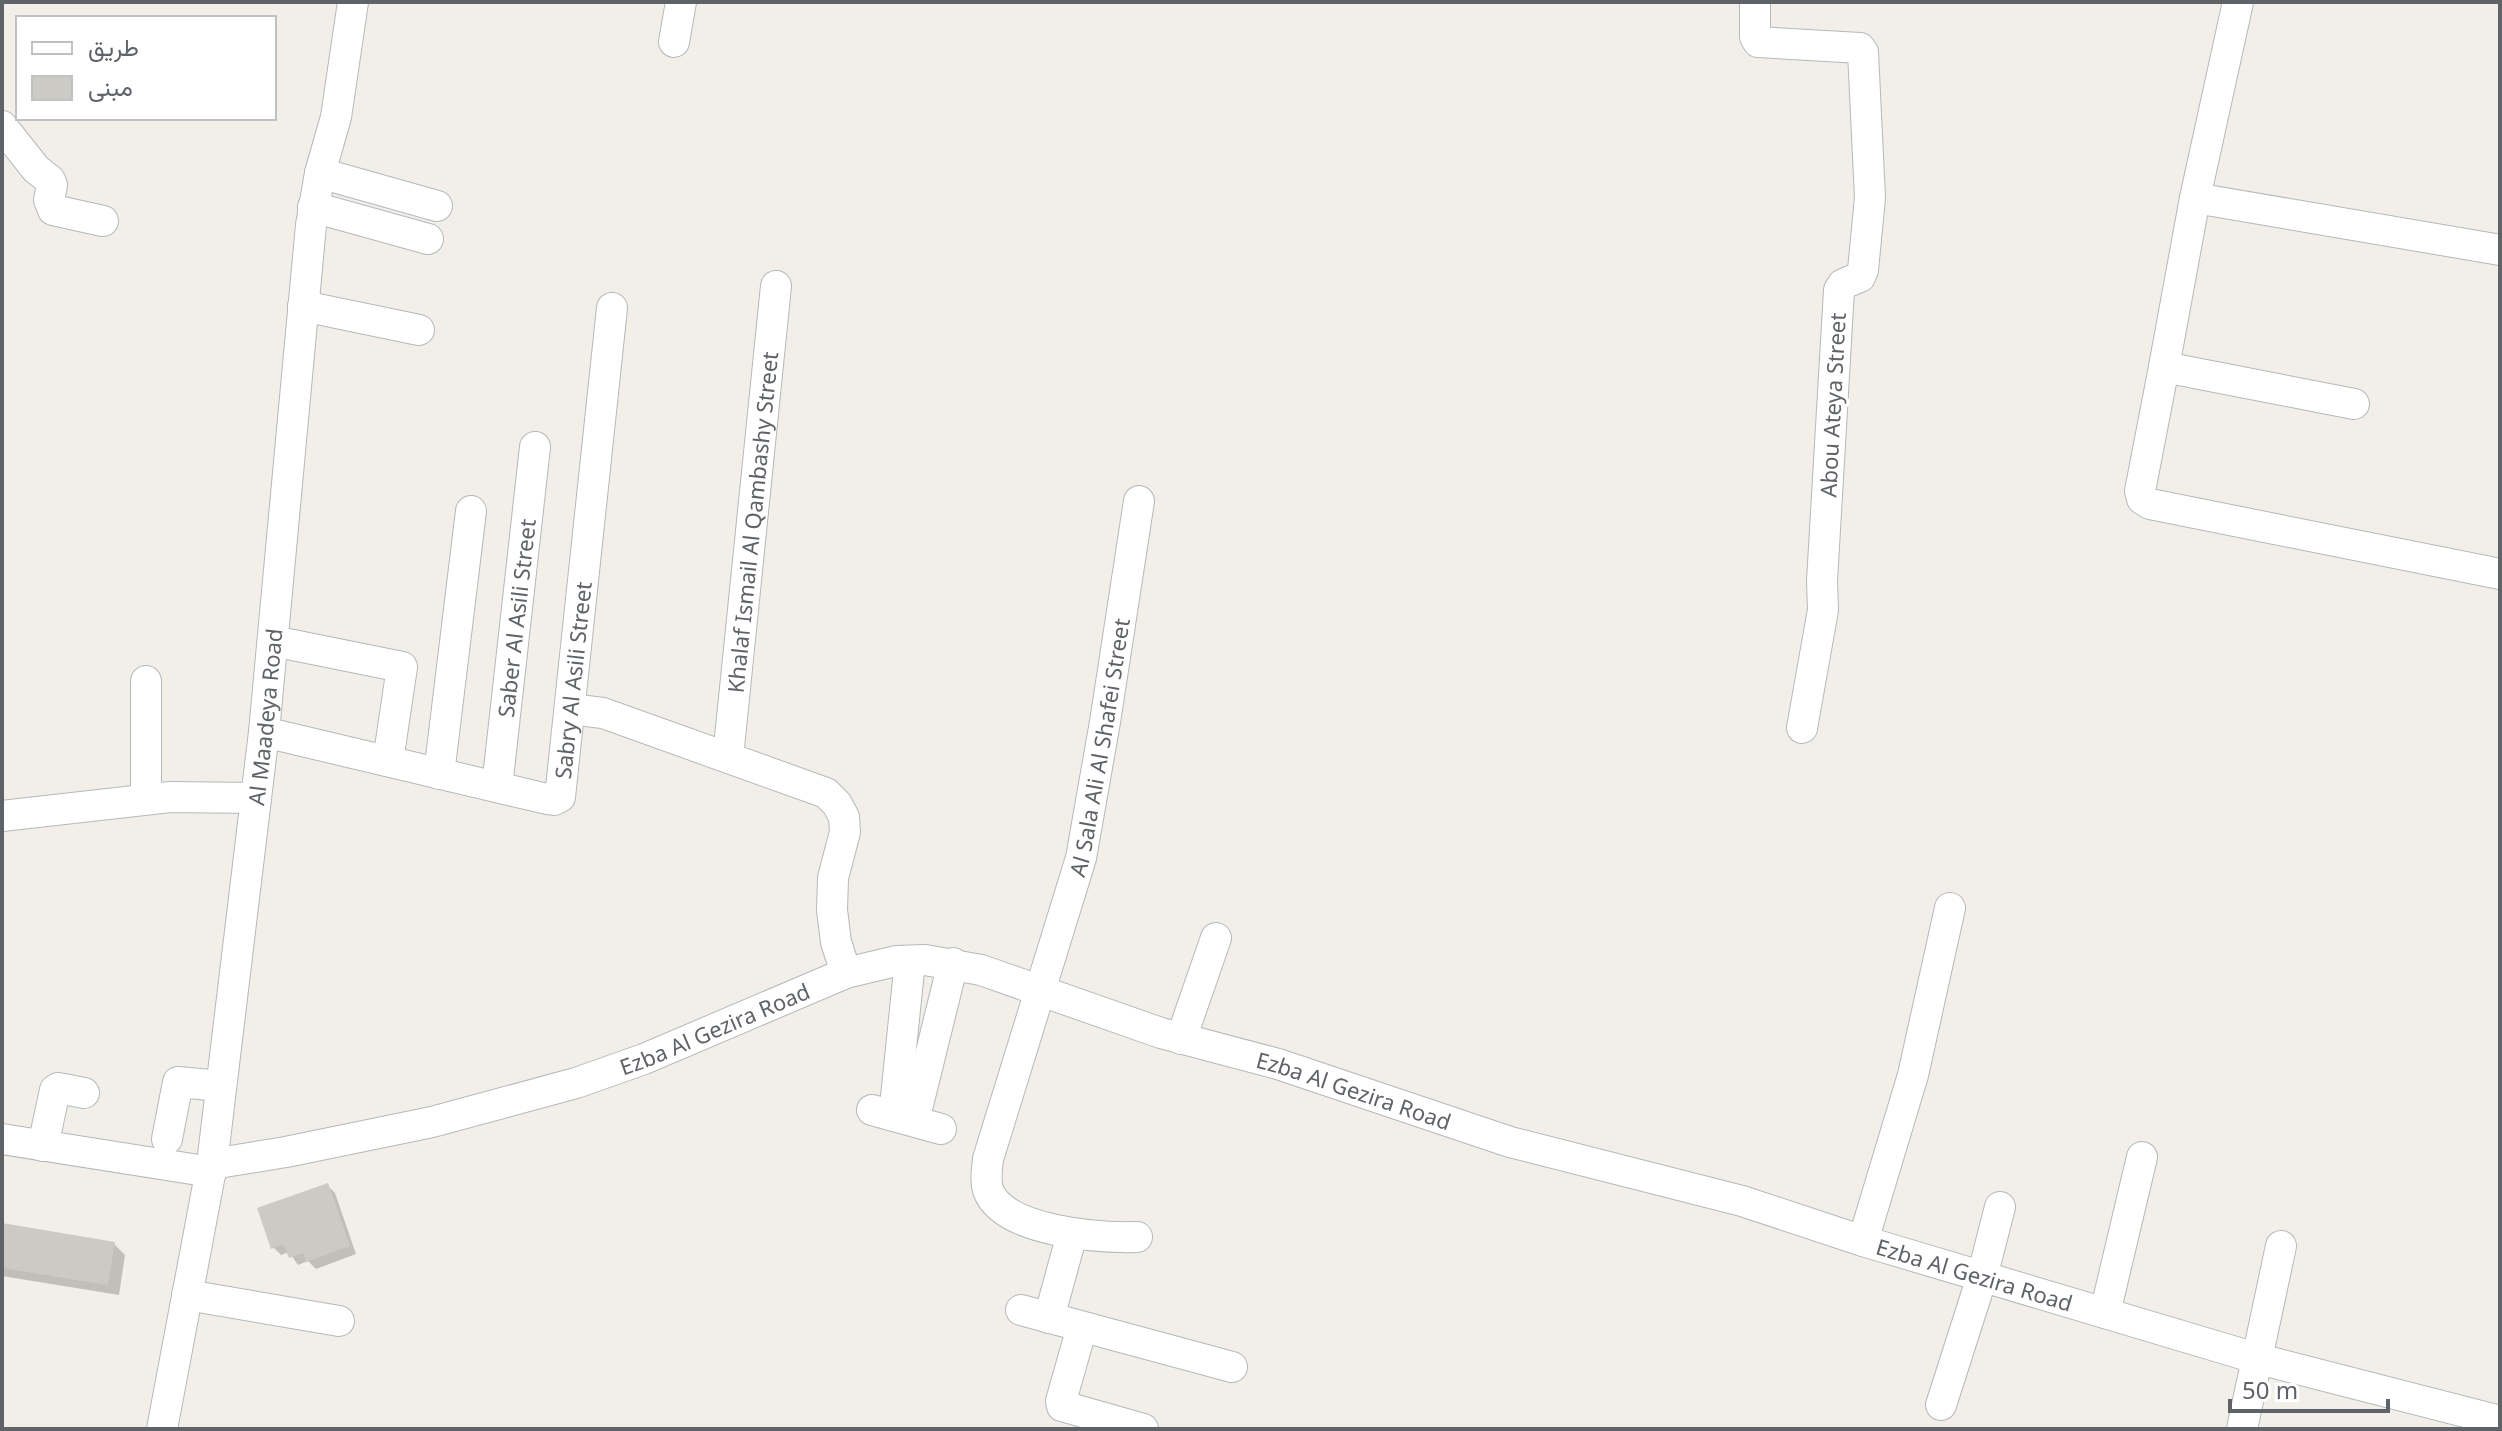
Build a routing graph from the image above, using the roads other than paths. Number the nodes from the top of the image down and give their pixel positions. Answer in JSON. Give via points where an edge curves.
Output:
{"nodes":[{"id":1,"x":353,"y":2,"type":"edge"},
{"id":2,"x":681,"y":2,"type":"edge"},
{"id":3,"x":1755,"y":2,"type":"edge"},
{"id":4,"x":2238,"y":2,"type":"edge"},
{"id":5,"x":674,"y":42,"type":"dead end"},
{"id":6,"x":2,"y":126,"type":"edge"},
{"id":7,"x":320,"y":173,"type":"junction"},
{"id":8,"x":2195,"y":198,"type":"junction"},
{"id":9,"x":437,"y":206,"type":"dead end"},
{"id":10,"x":313,"y":207,"type":"junction"},
{"id":11,"x":103,"y":221,"type":"dead end"},
{"id":12,"x":428,"y":239,"type":"dead end"},
{"id":13,"x":2500,"y":250,"type":"edge"},
{"id":14,"x":776,"y":286,"type":"dead end"},
{"id":15,"x":303,"y":306,"type":"junction"},
{"id":16,"x":612,"y":308,"type":"dead end"},
{"id":17,"x":419,"y":330,"type":"dead end"},
{"id":18,"x":2164,"y":367,"type":"junction"},
{"id":19,"x":2354,"y":404,"type":"dead end"},
{"id":20,"x":535,"y":447,"type":"dead end"},
{"id":21,"x":1139,"y":501,"type":"dead end"},
{"id":22,"x":471,"y":511,"type":"dead end"},
{"id":23,"x":2500,"y":574,"type":"edge"},
{"id":24,"x":273,"y":641,"type":"junction"},
{"id":25,"x":146,"y":681,"type":"dead end"},
{"id":26,"x":570,"y":709,"type":"junction"},
{"id":27,"x":1802,"y":728,"type":"dead end"},
{"id":28,"x":264,"y":732,"type":"junction"},
{"id":29,"x":728,"y":757,"type":"junction"},
{"id":30,"x":388,"y":761,"type":"junction"},
{"id":31,"x":439,"y":774,"type":"junction"},
{"id":32,"x":497,"y":787,"type":"junction"},
{"id":33,"x":256,"y":798,"type":"junction"},
{"id":34,"x":146,"y":799,"type":"junction"},
{"id":35,"x":2,"y":816,"type":"edge"},
{"id":36,"x":1950,"y":908,"type":"dead end"},
{"id":37,"x":1216,"y":938,"type":"dead end"},
{"id":38,"x":910,"y":961,"type":"junction"},
{"id":39,"x":953,"y":963,"type":"junction"},
{"id":40,"x":846,"y":973,"type":"junction"},
{"id":41,"x":1042,"y":990,"type":"junction"},
{"id":42,"x":1181,"y":1039,"type":"junction"},
{"id":43,"x":221,"y":1086,"type":"junction"},
{"id":44,"x":84,"y":1093,"type":"dead end"},
{"id":45,"x":2,"y":1139,"type":"edge"},
{"id":46,"x":167,"y":1139,"type":"dead end"},
{"id":47,"x":43,"y":1146,"type":"junction"},
{"id":48,"x":2142,"y":1157,"type":"dead end"},
{"id":49,"x":211,"y":1168,"type":"junction"},
{"id":50,"x":2000,"y":1207,"type":"dead end"},
{"id":51,"x":1072,"y":1234,"type":"junction"},
{"id":52,"x":1137,"y":1237,"type":"dead end"},
{"id":53,"x":1863,"y":1241,"type":"junction"},
{"id":54,"x":2281,"y":1246,"type":"dead end"},
{"id":55,"x":1982,"y":1277,"type":"junction"},
{"id":56,"x":187,"y":1295,"type":"junction"},
{"id":57,"x":2105,"y":1313,"type":"junction"},
{"id":58,"x":339,"y":1321,"type":"dead end"},
{"id":59,"x":1082,"y":1327,"type":"junction"},
{"id":60,"x":2259,"y":1359,"type":"junction"},
{"id":61,"x":1232,"y":1367,"type":"dead end"},
{"id":62,"x":1941,"y":1405,"type":"dead end"},
{"id":63,"x":2500,"y":1421,"type":"edge"},
{"id":64,"x":162,"y":1429,"type":"edge"},
{"id":65,"x":1143,"y":1429,"type":"edge"},
{"id":66,"x":2242,"y":1429,"type":"edge"}],
"edges":[{"from":1,"to":7,"type":"street","name":"Al Maadeya Road","via":[[336,117]]},
{"from":2,"to":5,"type":"street"},
{"from":3,"to":27,"type":"street","name":"Abou Ateya Street","via":[[1758,42],[1863,52],[1868,227],[1860,277],[1839,290],[1823,610]]},
{"from":4,"to":8,"type":"street"},
{"from":6,"to":11,"type":"street","via":[[50,180],[53,210]]},
{"from":7,"to":9,"type":"street"},
{"from":7,"to":10,"type":"street","name":"Al Maadeya Road"},
{"from":8,"to":13,"type":"street"},
{"from":8,"to":18,"type":"street"},
{"from":10,"to":12,"type":"street"},
{"from":10,"to":15,"type":"street","name":"Al Maadeya Road"},
{"from":14,"to":29,"type":"street","name":"Khalaf Ismail Al Qambashy Street"},
{"from":15,"to":17,"type":"street"},
{"from":15,"to":24,"type":"street","name":"Al Maadeya Road"},
{"from":16,"to":26,"type":"street","name":"Sabry Al Asili Street"},
{"from":18,"to":19,"type":"street"},
{"from":18,"to":23,"type":"street","via":[[2140,491],[2150,504]]},
{"from":20,"to":32,"type":"street","name":"Saber Al Asili Street"},
{"from":21,"to":41,"type":"street","name":"Al Sala Ali Al Shafei Street","via":[[1087,831]]},
{"from":22,"to":31,"type":"street"},
{"from":24,"to":28,"type":"street","name":"Al Maadeya Road"},
{"from":24,"to":30,"type":"street","via":[[402,667]]},
{"from":25,"to":34,"type":"street"},
{"from":26,"to":29,"type":"street","via":[[603,713]]},
{"from":26,"to":32,"type":"street","name":"Sabry Al Asili Street","via":[[560,797]]},
{"from":28,"to":30,"type":"street","name":"Sabry Al Asili Street"},
{"from":28,"to":33,"type":"street","name":"Al Maadeya Road"},
{"from":29,"to":40,"type":"street","via":[[826,793],[837,804],[845,832],[833,878],[832,910]]},
{"from":30,"to":31,"type":"street","name":"Sabry Al Asili Street"},
{"from":31,"to":32,"type":"street","name":"Sabry Al Asili Street"},
{"from":33,"to":34,"type":"street"},
{"from":33,"to":43,"type":"street","name":"Al Maadeya Road"},
{"from":34,"to":35,"type":"street"},
{"from":36,"to":53,"type":"street","via":[[1917,1061]]},
{"from":37,"to":42,"type":"street"},
{"from":38,"to":39,"type":"street","name":"Ezba Al Gezira Road"},
{"from":38,"to":39,"type":"street","via":[[905,1119]]},
{"from":38,"to":40,"type":"street","name":"Ezba Al Gezira Road"},
{"from":39,"to":41,"type":"street","name":"Ezba Al Gezira Road"},
{"from":40,"to":49,"type":"street","name":"Ezba Al Gezira Road","via":[[576,1083],[432,1122]]},
{"from":41,"to":42,"type":"street","name":"Ezba Al Gezira Road"},
{"from":41,"to":51,"type":"street","name":"Al Sala Ali Al Shafei Street","via":[[986,1175],[989,1191],[1009,1213]]},
{"from":42,"to":53,"type":"street","name":"Ezba Al Gezira Road","via":[[1278,1064],[1510,1142],[1742,1201]]},
{"from":43,"to":46,"type":"street","via":[[178,1082]]},
{"from":43,"to":49,"type":"street","name":"Al Maadeya Road"},
{"from":44,"to":47,"type":"street","via":[[55,1090]]},
{"from":45,"to":47,"type":"street","name":"Ezba Al Gezira Road"},
{"from":47,"to":49,"type":"street","name":"Ezba Al Gezira Road"},
{"from":48,"to":57,"type":"street"},
{"from":49,"to":56,"type":"street","name":"Al Maadeya Road"},
{"from":50,"to":55,"type":"street"},
{"from":51,"to":52,"type":"street","name":"Al Sala Ali Al Shafei Street"},
{"from":51,"to":59,"type":"street","via":[[1035,1314]]},
{"from":53,"to":55,"type":"street","name":"Ezba Al Gezira Road"},
{"from":54,"to":60,"type":"street"},
{"from":55,"to":57,"type":"street","name":"Ezba Al Gezira Road"},
{"from":55,"to":62,"type":"street"},
{"from":56,"to":58,"type":"street"},
{"from":56,"to":64,"type":"street","name":"Al Maadeya Road"},
{"from":57,"to":60,"type":"street","name":"Ezba Al Gezira Road"},
{"from":59,"to":61,"type":"street"},
{"from":59,"to":65,"type":"street","via":[[1062,1406]]},
{"from":60,"to":63,"type":"street","name":"Ezba Al Gezira Road"},
{"from":60,"to":66,"type":"street"}]}
